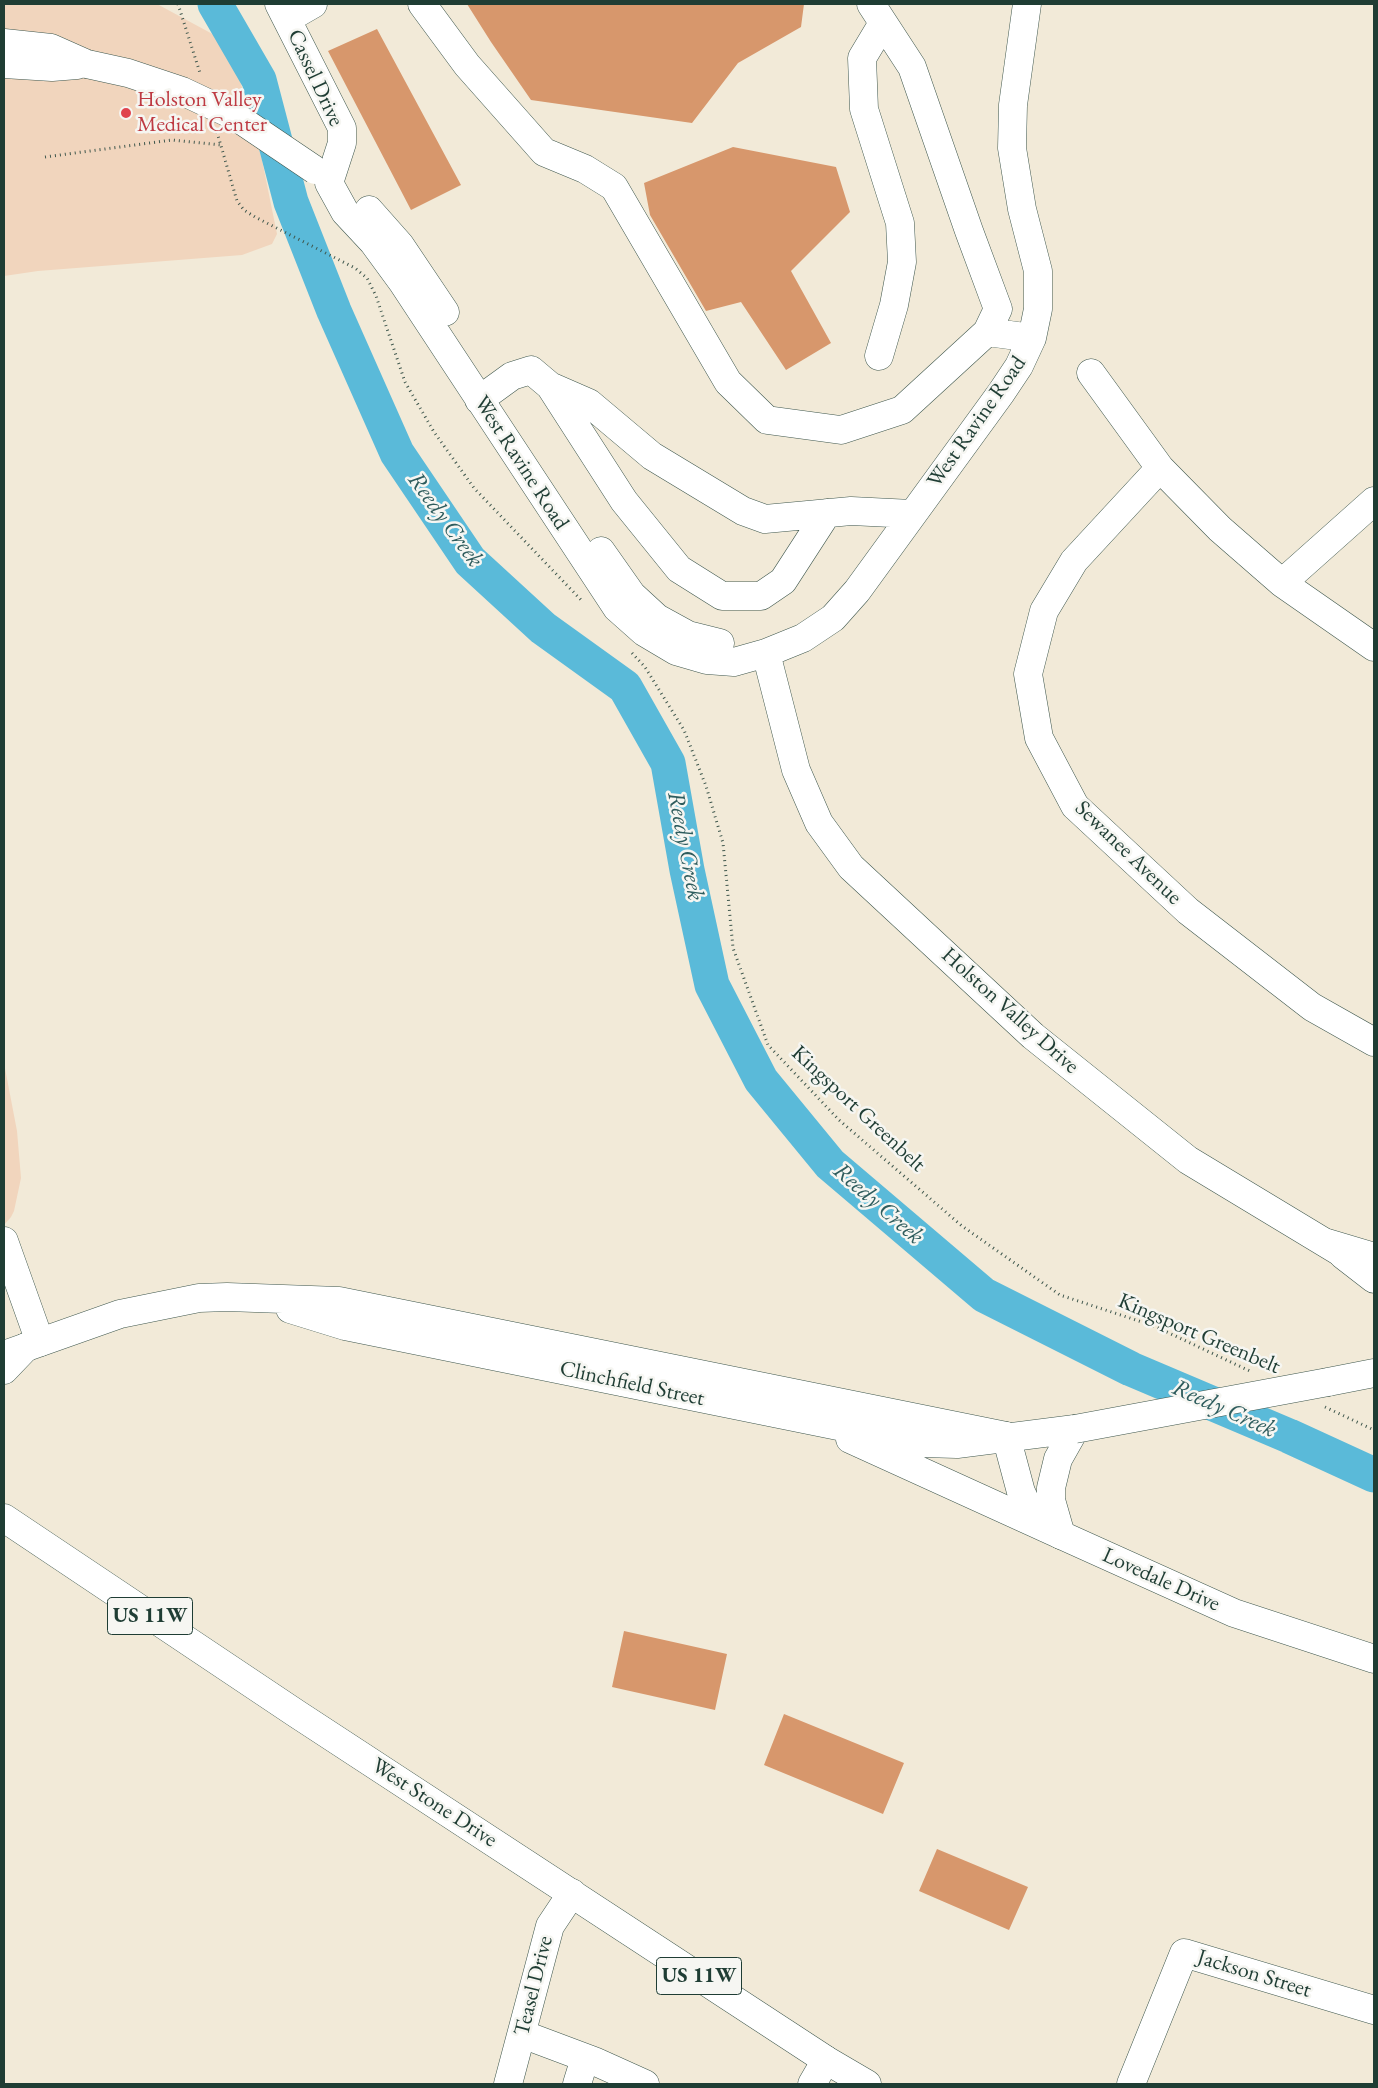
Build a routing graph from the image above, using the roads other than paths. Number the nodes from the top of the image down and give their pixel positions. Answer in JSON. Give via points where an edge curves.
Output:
{"nodes":[{"id":1,"x":314,"y":4,"type":"edge"},
{"id":2,"x":422,"y":4,"type":"edge"},
{"id":3,"x":1027,"y":4,"type":"edge"},
{"id":4,"x":283,"y":11,"type":"edge"},
{"id":5,"x":877,"y":13,"type":"edge"},
{"id":6,"x":4,"y":43,"type":"edge"},
{"id":7,"x":4,"y":64,"type":"edge"},
{"id":8,"x":87,"y":64,"type":"junction"},
{"id":9,"x":322,"y":176,"type":"junction"},
{"id":10,"x":987,"y":332,"type":"junction"},
{"id":11,"x":1032,"y":338,"type":"junction"},
{"id":12,"x":879,"y":356,"type":"dead end"},
{"id":13,"x":1090,"y":373,"type":"dead end"},
{"id":14,"x":550,"y":386,"type":"junction"},
{"id":15,"x":487,"y":394,"type":"junction"},
{"id":16,"x":1160,"y":468,"type":"junction"},
{"id":17,"x":1374,"y":501,"type":"edge"},
{"id":18,"x":827,"y":513,"type":"junction"},
{"id":19,"x":912,"y":514,"type":"junction"},
{"id":20,"x":1282,"y":583,"type":"junction"},
{"id":21,"x":1374,"y":646,"type":"edge"},
{"id":22,"x":766,"y":653,"type":"junction"},
{"id":23,"x":1374,"y":1042,"type":"edge"},
{"id":24,"x":4,"y":1241,"type":"edge"},
{"id":25,"x":1335,"y":1249,"type":"junction"},
{"id":26,"x":1374,"y":1257,"type":"edge"},
{"id":27,"x":1374,"y":1268,"type":"edge"},
{"id":28,"x":1374,"y":1279,"type":"edge"},
{"id":29,"x":261,"y":1300,"type":"junction"},
{"id":30,"x":23,"y":1348,"type":"edge"},
{"id":31,"x":4,"y":1370,"type":"edge"},
{"id":32,"x":1373,"y":1372,"type":"edge"},
{"id":33,"x":806,"y":1419,"type":"junction"},
{"id":34,"x":1075,"y":1429,"type":"junction"},
{"id":35,"x":1006,"y":1436,"type":"junction"},
{"id":36,"x":4,"y":1499,"type":"edge"},
{"id":37,"x":8,"y":1521,"type":"edge"},
{"id":38,"x":1061,"y":1535,"type":"junction"},
{"id":39,"x":1374,"y":1659,"type":"edge"},
{"id":40,"x":572,"y":1893,"type":"junction"},
{"id":41,"x":1374,"y":2010,"type":"edge"},
{"id":42,"x":522,"y":2034,"type":"junction"},
{"id":43,"x":585,"y":2058,"type":"junction"},
{"id":44,"x":826,"y":2060,"type":"junction"},
{"id":45,"x":508,"y":2084,"type":"edge"},
{"id":46,"x":577,"y":2084,"type":"edge"},
{"id":47,"x":645,"y":2084,"type":"edge"},
{"id":48,"x":812,"y":2084,"type":"edge"},
{"id":49,"x":867,"y":2084,"type":"edge"},
{"id":50,"x":1131,"y":2084,"type":"edge"}],
"edges":[{"from":1,"to":4,"type":"main road"},
{"from":2,"to":10,"type":"main road","via":[[467,65],[544,152],[585,169],[614,187],[728,382],[767,420],[840,430],[902,410]]},
{"from":3,"to":11,"type":"main road","name":"West Ravine Road","via":[[1013,105],[1012,148],[1022,209],[1038,271],[1038,309]]},
{"from":4,"to":9,"type":"main road","name":"Cassel Drive","via":[[342,128],[342,143]]},
{"from":5,"to":10,"type":"main road","via":[[912,67],[998,309]]},
{"from":5,"to":12,"type":"main road","via":[[862,58],[864,109],[900,223],[902,262],[894,306]]},
{"from":6,"to":8,"type":"main road","name":"West Ravine Road","via":[[51,48]]},
{"from":7,"to":8,"type":"main road","name":"West Ravine Road","via":[[52,67]]},
{"from":8,"to":9,"type":"main road","name":"West Ravine Road","bridge":true,"via":[[128,73],[182,92],[235,116]]},
{"from":9,"to":15,"type":"main road","name":"West Ravine Road","via":[[345,212],[373,242]]},
{"from":10,"to":11,"type":"main road"},
{"from":11,"to":19,"type":"main road","name":"West Ravine Road","via":[[1001,394]]},
{"from":13,"to":16,"type":"main road"},
{"from":14,"to":15,"type":"main road","via":[[531,370],[512,376]]},
{"from":14,"to":18,"type":"main road","via":[[589,403],[652,456],[743,511],[765,519]]},
{"from":14,"to":18,"type":"main road","via":[[624,501],[679,569],[722,596],[761,596],[783,581]]},
{"from":15,"to":22,"type":"main road","name":"West Ravine Road","via":[[605,591],[632,623],[657,641],[707,660],[734,662]]},
{"from":16,"to":20,"type":"main road","via":[[1220,529]]},
{"from":16,"to":23,"type":"main road","name":"Sewanee Avenue","via":[[1074,561],[1044,610],[1028,674],[1039,738],[1075,806],[1188,911],[1312,1008]]},
{"from":17,"to":20,"type":"main road"},
{"from":18,"to":19,"type":"main road","via":[[852,510]]},
{"from":19,"to":22,"type":"main road","name":"West Ravine Road","via":[[834,618],[803,638]]},
{"from":20,"to":21,"type":"main road"},
{"from":22,"to":25,"type":"main road","name":"Holston Valley Drive","via":[[796,770],[819,823],[851,867],[1033,1036],[1188,1160]]},
{"from":24,"to":30,"type":"main road"},
{"from":25,"to":26,"type":"main road"},
{"from":25,"to":27,"type":"main road","name":"Holston Valley Drive"},
{"from":25,"to":28,"type":"main road"},
{"from":29,"to":30,"type":"main road","name":"Clinchfield Street","via":[[199,1298],[120,1314]]},
{"from":29,"to":33,"type":"main road","name":"Clinchfield Street","via":[[345,1326]]},
{"from":29,"to":35,"type":"main road","name":"Clinchfield Street","via":[[350,1302]]},
{"from":30,"to":31,"type":"main road"},
{"from":32,"to":34,"type":"main road","name":"Clinchfield Street","bridge":true,"via":[[1325,1394]]},
{"from":33,"to":35,"type":"main road","name":"Clinchfield Street","via":[[922,1443],[957,1444]]},
{"from":33,"to":38,"type":"main road"},
{"from":34,"to":35,"type":"main road","name":"Clinchfield Street"},
{"from":34,"to":38,"type":"main road","via":[[1058,1459],[1051,1488]]},
{"from":35,"to":38,"type":"main road","name":"Lovedale Drive","via":[[1028,1507],[1037,1519]]},
{"from":36,"to":37,"type":"main road"},
{"from":37,"to":40,"type":"main road","name":"West Stone Drive","number":"US 11W"},
{"from":38,"to":39,"type":"main road","name":"Lovedale Drive","via":[[1234,1613]]},
{"from":40,"to":42,"type":"main road","name":"Teasel Drive","via":[[550,1926]]},
{"from":40,"to":44,"type":"main road","name":"West Stone Drive","number":"US 11W"},
{"from":41,"to":50,"type":"main road","name":"Jackson Street","via":[[1184,1953]]},
{"from":42,"to":43,"type":"main road"},
{"from":42,"to":45,"type":"main road","name":"Teasel Drive"},
{"from":43,"to":46,"type":"main road"},
{"from":43,"to":47,"type":"main road"},
{"from":44,"to":48,"type":"main road"},
{"from":44,"to":49,"type":"main road","name":"West Stone Drive","number":"US 11W"}]}
